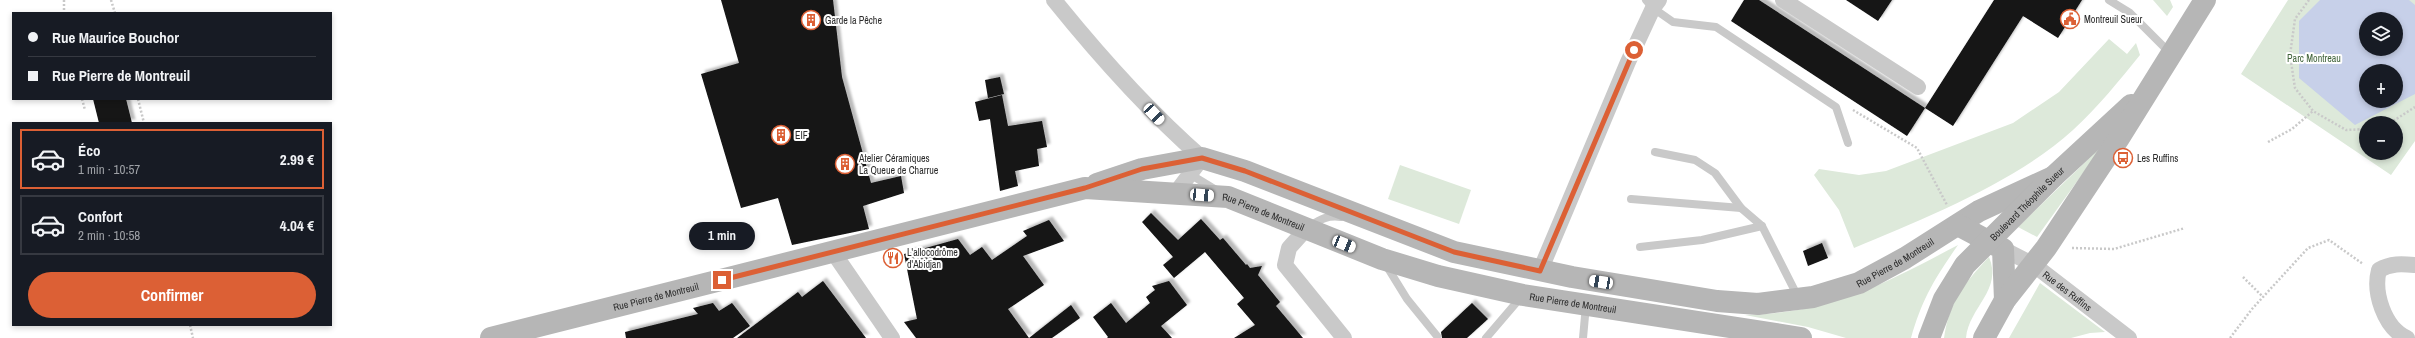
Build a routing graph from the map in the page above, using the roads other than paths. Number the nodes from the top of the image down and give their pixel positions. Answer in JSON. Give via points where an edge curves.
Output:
{"nodes":[{"id":1,"x":1054,"y":0,"type":"edge"},
{"id":2,"x":1783,"y":0,"type":"edge"},
{"id":3,"x":2109,"y":0,"type":"edge"},
{"id":4,"x":2206,"y":0,"type":"edge"},
{"id":5,"x":1653,"y":3,"type":"edge"},
{"id":6,"x":2172,"y":54,"type":"junction"},
{"id":7,"x":1918,"y":87,"type":"dead end"},
{"id":8,"x":2150,"y":88,"type":"junction"},
{"id":9,"x":1848,"y":143,"type":"dead end"},
{"id":10,"x":1655,"y":152,"type":"dead end"},
{"id":11,"x":1196,"y":166,"type":"junction"},
{"id":12,"x":2053,"y":177,"type":"junction"},
{"id":13,"x":1085,"y":188,"type":"junction"},
{"id":14,"x":1175,"y":194,"type":"junction"},
{"id":15,"x":1228,"y":197,"type":"junction"},
{"id":16,"x":1631,"y":199,"type":"dead end"},
{"id":17,"x":1741,"y":208,"type":"junction"},
{"id":18,"x":1366,"y":219,"type":"junction"},
{"id":19,"x":1958,"y":225,"type":"junction"},
{"id":20,"x":1762,"y":226,"type":"junction"},
{"id":21,"x":1307,"y":228,"type":"junction"},
{"id":22,"x":1996,"y":245,"type":"junction"},
{"id":23,"x":1640,"y":247,"type":"dead end"},
{"id":24,"x":833,"y":252,"type":"junction"},
{"id":25,"x":1382,"y":259,"type":"junction"},
{"id":26,"x":2034,"y":265,"type":"junction"},
{"id":27,"x":2415,"y":265,"type":"edge"},
{"id":28,"x":1540,"y":271,"type":"junction"},
{"id":29,"x":1523,"y":295,"type":"junction"},
{"id":30,"x":1799,"y":300,"type":"junction"},
{"id":31,"x":2005,"y":300,"type":"junction"},
{"id":32,"x":1586,"y":305,"type":"junction"},
{"id":33,"x":1437,"y":336,"type":"dead end"},
{"id":34,"x":491,"y":338,"type":"edge"},
{"id":35,"x":892,"y":338,"type":"edge"},
{"id":36,"x":1344,"y":338,"type":"edge"},
{"id":37,"x":1486,"y":338,"type":"edge"},
{"id":38,"x":1582,"y":338,"type":"edge"},
{"id":39,"x":1801,"y":338,"type":"edge"},
{"id":40,"x":1929,"y":338,"type":"edge"},
{"id":41,"x":1984,"y":338,"type":"edge"},
{"id":42,"x":2128,"y":338,"type":"edge"},
{"id":43,"x":2406,"y":338,"type":"edge"}],
"edges":[{"from":1,"to":11,"type":"street","via":[[1099,57],[1165,126]]},
{"from":2,"to":7,"type":"street"},
{"from":3,"to":6,"type":"lane","via":[[2130,14]]},
{"from":4,"to":6,"type":"main road","name":"Boulevard Théophile Sueur"},
{"from":5,"to":9,"type":"lane","via":[[1674,22],[1716,27],[1836,107]]},
{"from":5,"to":28,"type":"street"},
{"from":6,"to":8,"type":"main road","name":"Boulevard Théophile Sueur"},
{"from":8,"to":12,"type":"main road","name":"Boulevard Théophile Sueur"},
{"from":8,"to":26,"type":"main road","name":"Boulevard Théophile Sueur"},
{"from":10,"to":17,"type":"lane","via":[[1695,160],[1715,173]]},
{"from":11,"to":13,"type":"main road","via":[[1170,162]]},
{"from":11,"to":14,"type":"street"},
{"from":11,"to":15,"type":"lane"},
{"from":11,"to":18,"type":"main road","name":"Rue Pierre de Montreuil","via":[[1245,171]]},
{"from":12,"to":19,"type":"main road","name":"Rue Pierre de Montreuil","via":[[1980,211]]},
{"from":12,"to":22,"type":"main road","name":"Boulevard Théophile Sueur"},
{"from":13,"to":14,"type":"main road","name":"Rue Pierre de Montreuil"},
{"from":13,"to":24,"type":"main road","name":"Rue Pierre de Montreuil"},
{"from":14,"to":15,"type":"main road","name":"Rue Pierre de Montreuil"},
{"from":15,"to":21,"type":"main road","name":"Rue Pierre de Montreuil"},
{"from":16,"to":17,"type":"lane"},
{"from":17,"to":20,"type":"lane"},
{"from":18,"to":21,"type":"lane","via":[[1332,216],[1322,218]]},
{"from":18,"to":28,"type":"main road","name":"Rue Pierre de Montreuil","via":[[1454,252]]},
{"from":19,"to":22,"type":"main road"},
{"from":19,"to":30,"type":"main road","name":"Rue Pierre de Montreuil","via":[[1858,283]]},
{"from":20,"to":23,"type":"lane","via":[[1702,240]]},
{"from":20,"to":30,"type":"lane"},
{"from":21,"to":25,"type":"main road","name":"Rue Pierre de Montreuil"},
{"from":21,"to":36,"type":"street","via":[[1289,248],[1284,266]]},
{"from":22,"to":26,"type":"street","name":"Rue des Ruffins"},
{"from":22,"to":31,"type":"main road"},
{"from":22,"to":40,"type":"main road","name":"Boulevard Théophile Sueur","via":[[1964,265],[1944,299]]},
{"from":24,"to":34,"type":"main road","name":"Rue Pierre de Montreuil"},
{"from":24,"to":35,"type":"street"},
{"from":25,"to":29,"type":"main road","name":"Rue Pierre de Montreuil","via":[[1438,276]]},
{"from":25,"to":33,"type":"lane","via":[[1407,299]]},
{"from":26,"to":31,"type":"main road","name":"Boulevard Théophile Sueur"},
{"from":26,"to":42,"type":"street","name":"Rue des Ruffins"},
{"from":27,"to":43,"type":"street","via":[[2385,266],[2379,270],[2378,275],[2379,298],[2390,324]]},
{"from":28,"to":30,"type":"main road","name":"Rue Pierre de Montreuil","via":[[1717,301],[1758,304]]},
{"from":29,"to":32,"type":"main road","name":"Rue Pierre de Montreuil"},
{"from":29,"to":37,"type":"lane"},
{"from":31,"to":41,"type":"main road","name":"Boulevard Théophile Sueur"},
{"from":32,"to":38,"type":"lane"},
{"from":32,"to":39,"type":"main road","name":"Rue Pierre de Montreuil"}]}
